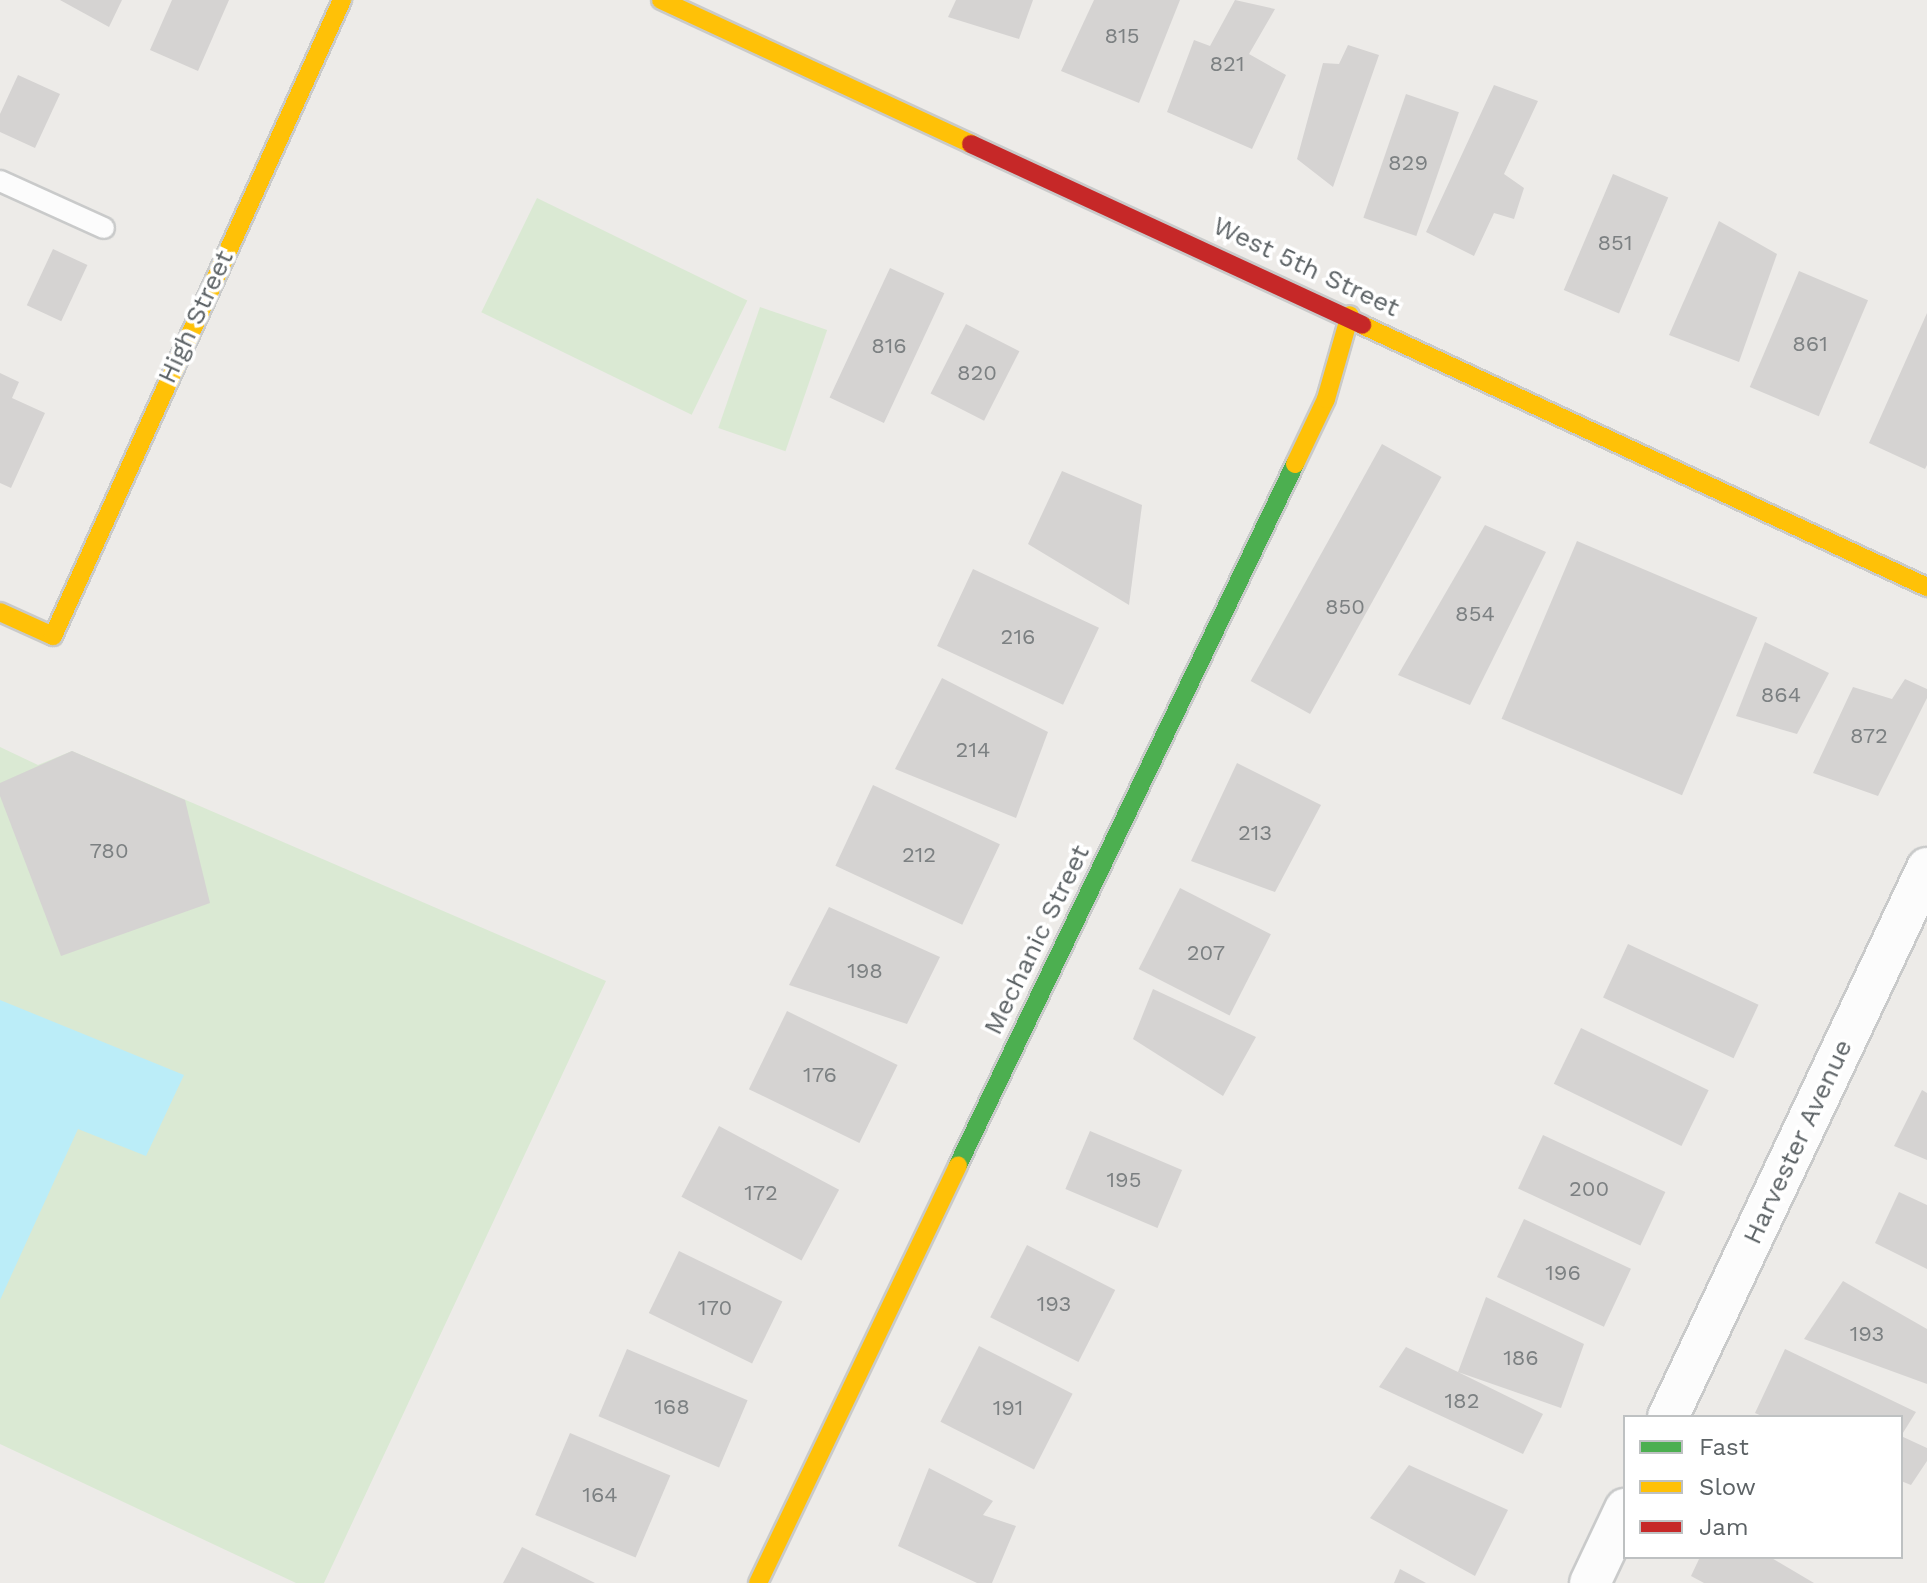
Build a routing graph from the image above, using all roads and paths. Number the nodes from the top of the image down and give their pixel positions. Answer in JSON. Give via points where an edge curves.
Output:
{"nodes":[{"id":1,"x":342,"y":0,"type":"edge"},
{"id":2,"x":671,"y":2,"type":"edge"},
{"id":3,"x":0,"y":181,"type":"edge"},
{"id":4,"x":104,"y":228,"type":"dead end"},
{"id":5,"x":1350,"y":315,"type":"junction"},
{"id":6,"x":1927,"y":587,"type":"edge"},
{"id":7,"x":0,"y":612,"type":"edge"},
{"id":8,"x":1927,"y":868,"type":"edge"},
{"id":9,"x":1669,"y":1415,"type":"edge"},
{"id":10,"x":1623,"y":1513,"type":"edge"},
{"id":11,"x":758,"y":1583,"type":"edge"},
{"id":12,"x":1590,"y":1583,"type":"edge"}],
"edges":[{"from":1,"to":7,"type":"street","name":"High Street","via":[[53,636]]},
{"from":2,"to":5,"type":"street","name":"West 5th Street"},
{"from":3,"to":4,"type":"lane"},
{"from":5,"to":6,"type":"street","name":"West 5th Street"},
{"from":5,"to":11,"type":"street","name":"Mechanic Street","via":[[1326,399]]},
{"from":8,"to":9,"type":"street","name":"Harvester Avenue"},
{"from":10,"to":12,"type":"street"}]}
